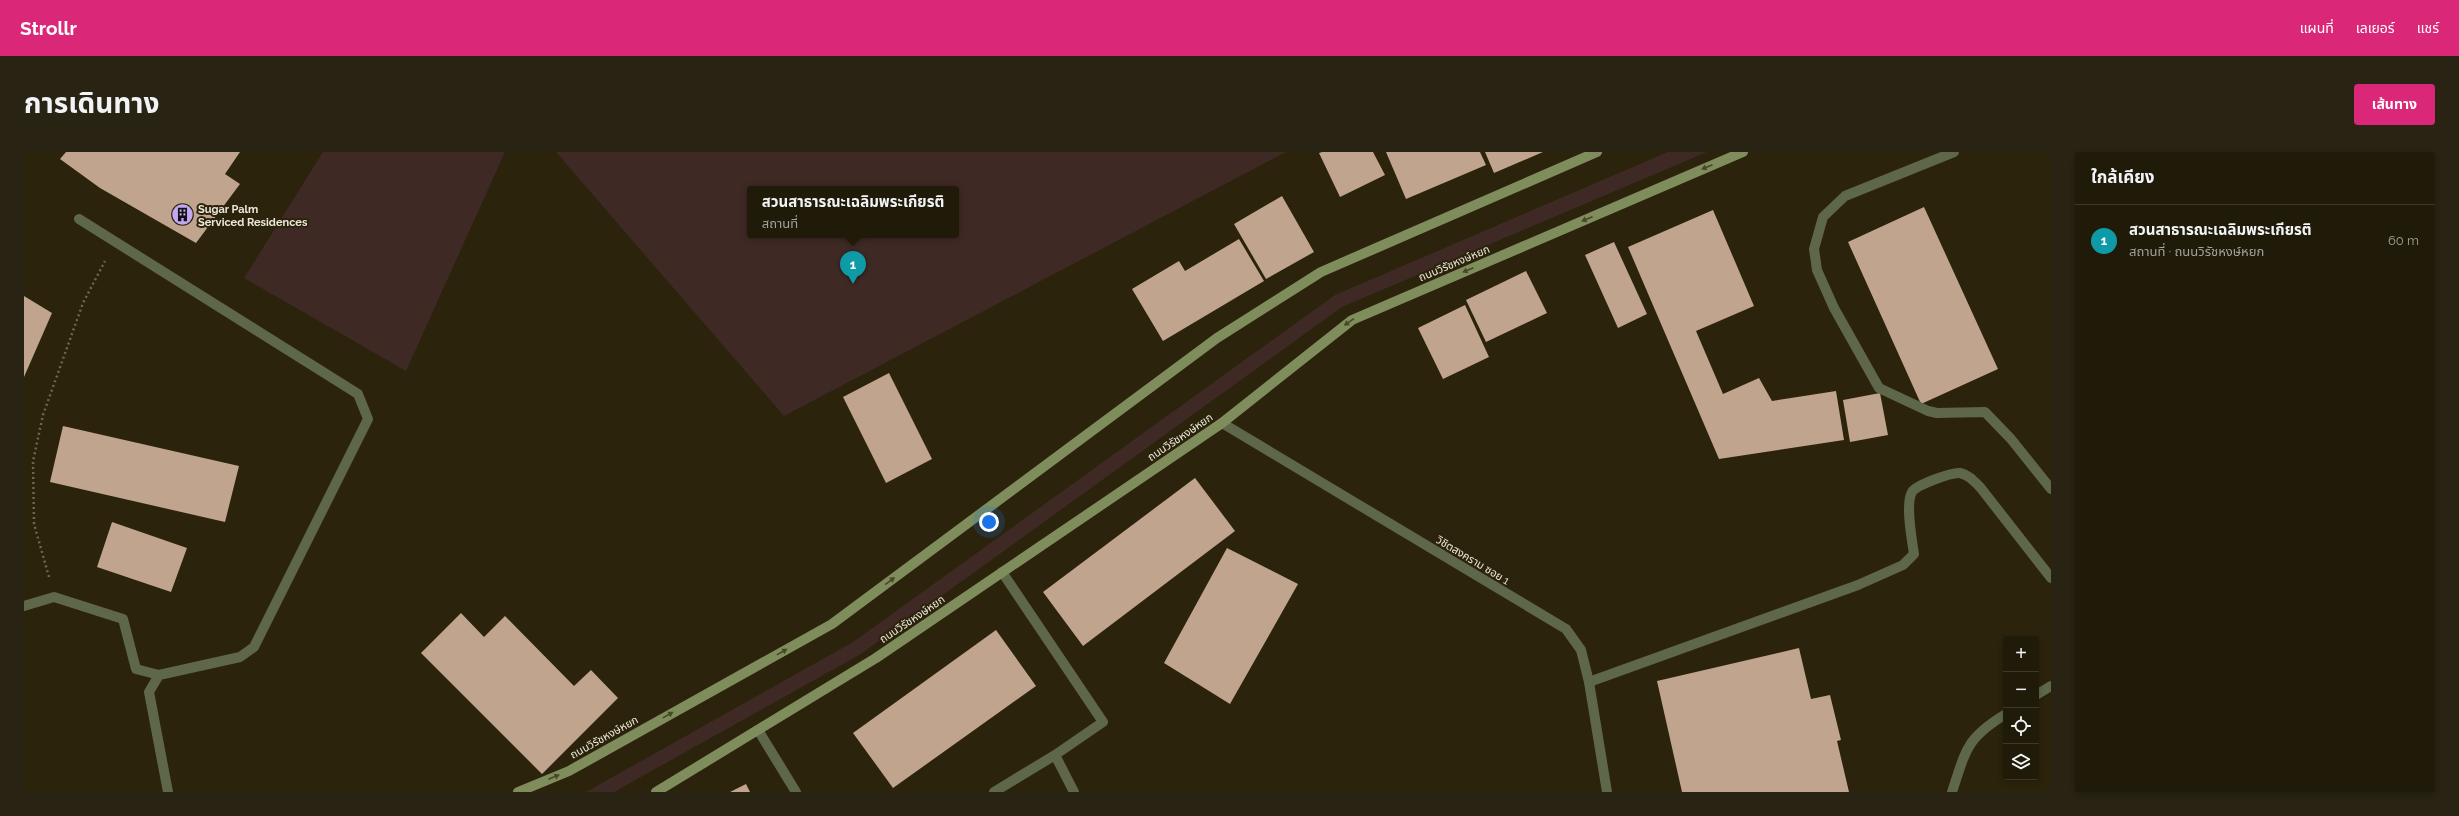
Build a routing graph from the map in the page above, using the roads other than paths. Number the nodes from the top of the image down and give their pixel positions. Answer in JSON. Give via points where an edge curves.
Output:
{"nodes":[{"id":1,"x":1598,"y":152,"type":"edge"},
{"id":2,"x":1743,"y":152,"type":"edge"},
{"id":3,"x":1954,"y":152,"type":"edge"},
{"id":4,"x":78,"y":219,"type":"dead end"},
{"id":5,"x":1222,"y":423,"type":"junction"},
{"id":6,"x":2051,"y":490,"type":"edge"},
{"id":7,"x":1002,"y":572,"type":"junction"},
{"id":8,"x":2051,"y":578,"type":"edge"},
{"id":9,"x":24,"y":606,"type":"edge"},
{"id":10,"x":159,"y":675,"type":"junction"},
{"id":11,"x":1589,"y":682,"type":"junction"},
{"id":12,"x":2051,"y":686,"type":"edge"},
{"id":13,"x":2039,"y":693,"type":"edge"},
{"id":14,"x":2003,"y":716,"type":"edge"},
{"id":15,"x":758,"y":730,"type":"junction"},
{"id":16,"x":1055,"y":755,"type":"junction"},
{"id":17,"x":168,"y":792,"type":"edge"},
{"id":18,"x":518,"y":792,"type":"edge"},
{"id":19,"x":656,"y":792,"type":"edge"},
{"id":20,"x":796,"y":792,"type":"edge"},
{"id":21,"x":994,"y":792,"type":"edge"},
{"id":22,"x":1074,"y":792,"type":"edge"},
{"id":23,"x":1607,"y":792,"type":"edge"},
{"id":24,"x":1952,"y":792,"type":"edge"}],
"edges":[{"from":18,"to":1,"type":"main road","name":"ถนนวิรัชหงษ์หยก","one_way":true,"via":[[568,771],[832,624],[1217,338],[1321,272]]},
{"from":2,"to":5,"type":"main road","name":"ถนนวิรัชหงษ์หยก","one_way":true,"via":[[1352,320]]},
{"from":3,"to":6,"type":"street","via":[[1845,196],[1823,217],[1814,249],[1817,270],[1834,308],[1879,388],[1937,414],[1984,412],[2011,439]]},
{"from":4,"to":10,"type":"street","via":[[358,394],[368,419],[254,647],[240,657]]},
{"from":5,"to":7,"type":"main road","name":"ถนนวิรัชหงษ์หยก"},
{"from":5,"to":11,"type":"street","name":"วิชิตสงคราม ซอย 1","via":[[1566,629],[1581,650]]},
{"from":7,"to":15,"type":"main road","name":"ถนนวิรัชหงษ์หยก","via":[[876,658]]},
{"from":7,"to":16,"type":"street","via":[[1103,722]]},
{"from":8,"to":11,"type":"street","via":[[1980,488],[1970,477],[1959,473],[1918,485],[1912,492],[1910,504],[1914,554],[1903,565],[1858,585]]},
{"from":9,"to":10,"type":"street","via":[[54,597],[123,618],[136,669]]},
{"from":10,"to":17,"type":"street","via":[[149,692]]},
{"from":11,"to":23,"type":"street","name":"วิชิตสงคราม ซอย 1"},
{"from":12,"to":13,"type":"street"},
{"from":14,"to":24,"type":"street","via":[[1986,726],[1967,747]]},
{"from":15,"to":19,"type":"main road","name":"ถนนวิรัชหงษ์หยก"},
{"from":15,"to":20,"type":"street"},
{"from":16,"to":21,"type":"street"},
{"from":16,"to":22,"type":"street"}]}
